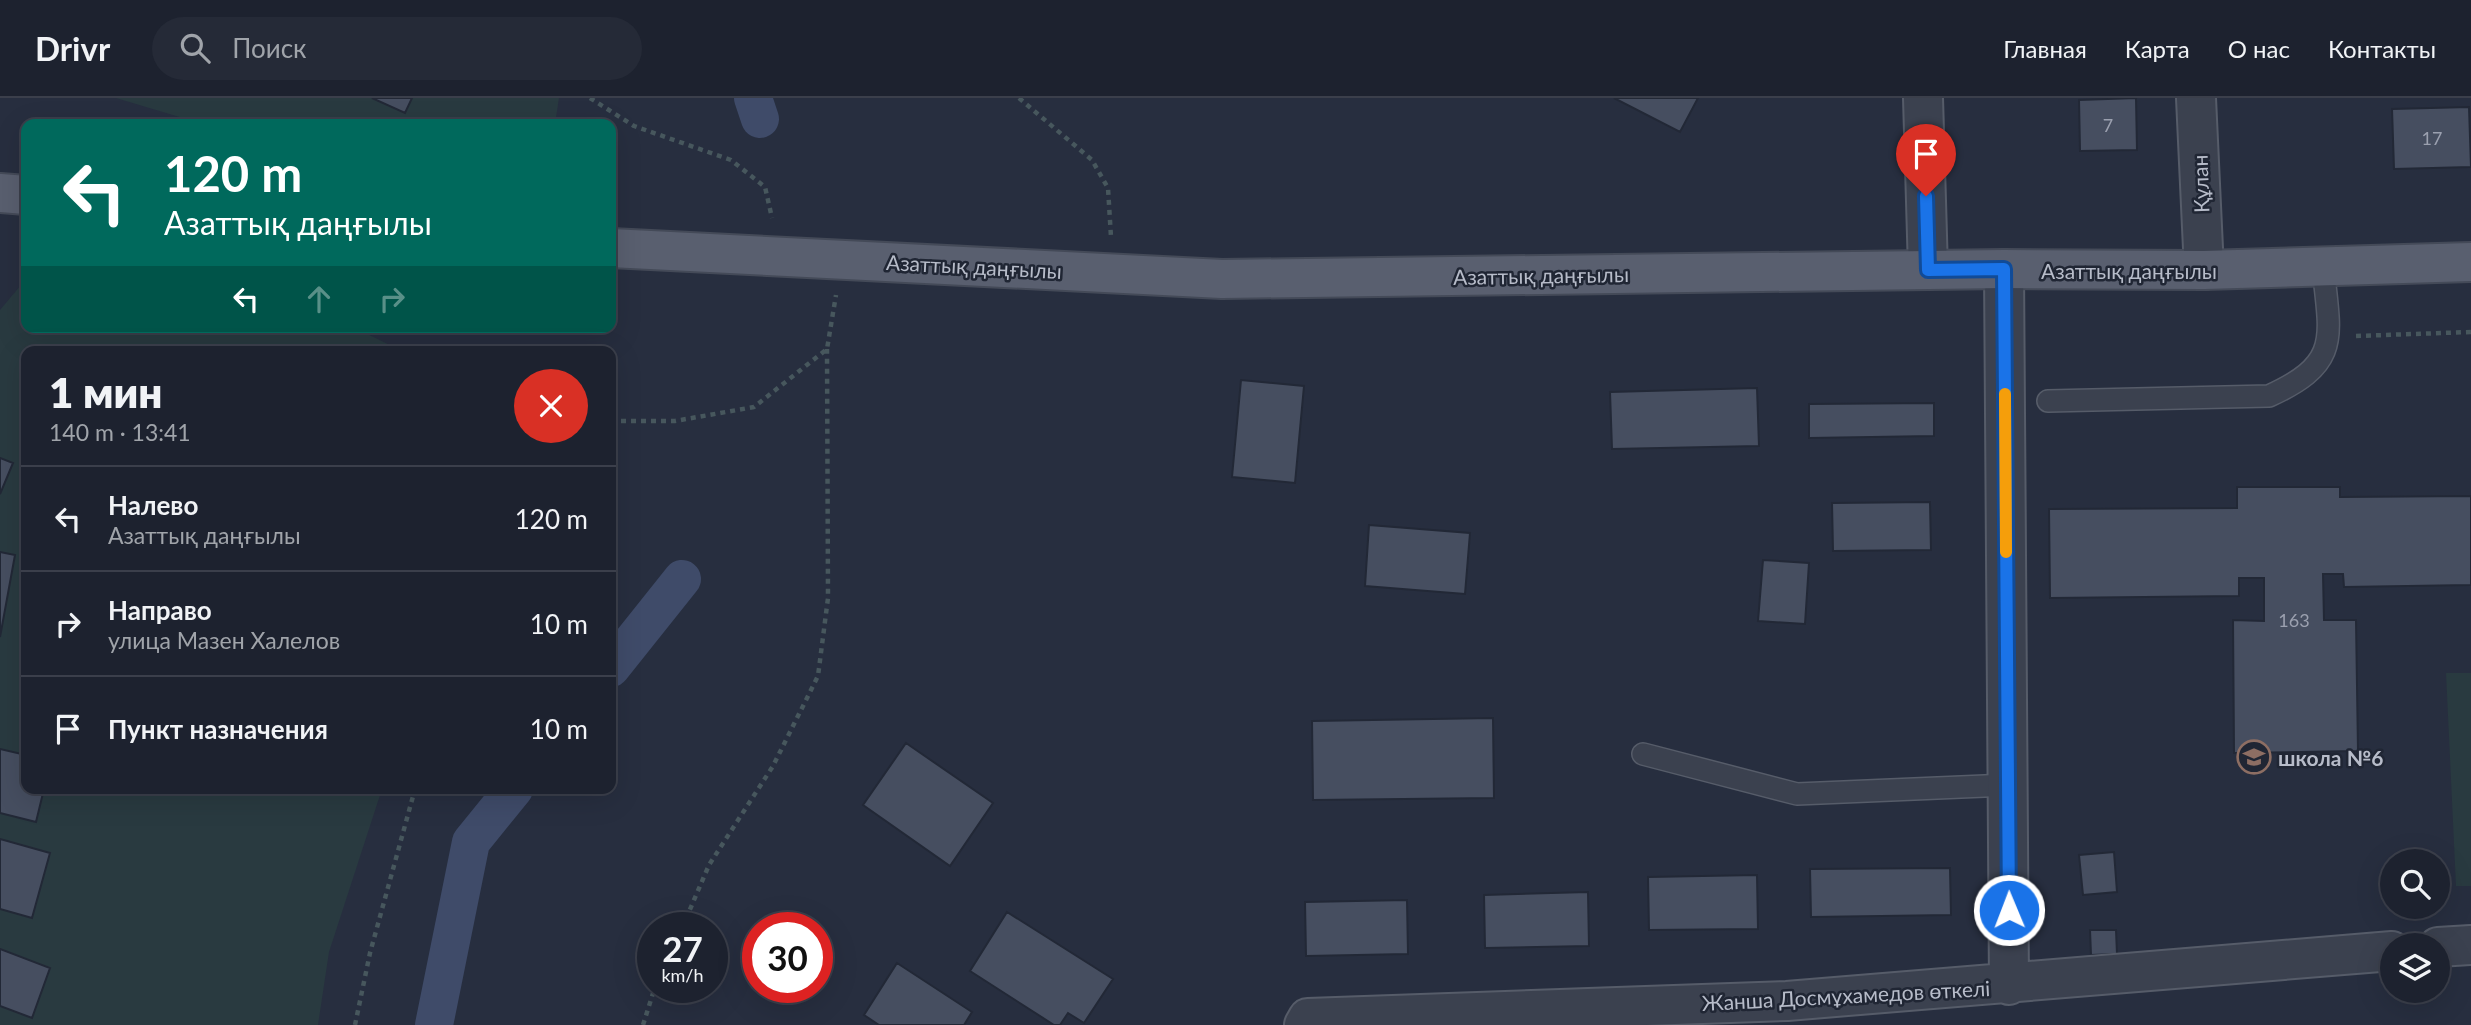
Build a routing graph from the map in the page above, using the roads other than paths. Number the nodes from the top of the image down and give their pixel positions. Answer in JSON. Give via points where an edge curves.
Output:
{"nodes":[{"id":1,"x":1923,"y":98,"type":"edge"},
{"id":2,"x":2196,"y":98,"type":"edge"},
{"id":3,"x":0,"y":192,"type":"edge"},
{"id":4,"x":21,"y":194,"type":"edge"},
{"id":5,"x":616,"y":248,"type":"edge"},
{"id":6,"x":2471,"y":262,"type":"edge"},
{"id":7,"x":2323,"y":267,"type":"junction"},
{"id":8,"x":2004,"y":269,"type":"junction"},
{"id":9,"x":1928,"y":270,"type":"junction"},
{"id":10,"x":2204,"y":270,"type":"junction"},
{"id":11,"x":2048,"y":401,"type":"dead end"},
{"id":12,"x":1643,"y":754,"type":"dead end"},
{"id":13,"x":2008,"y":785,"type":"junction"},
{"id":14,"x":2471,"y":944,"type":"edge"},
{"id":15,"x":2450,"y":946,"type":"edge"},
{"id":16,"x":2380,"y":952,"type":"edge"},
{"id":17,"x":2009,"y":985,"type":"junction"},
{"id":18,"x":1788,"y":1013,"type":"edge"},
{"id":19,"x":1304,"y":1025,"type":"edge"}],
"edges":[{"from":1,"to":9,"type":"street"},
{"from":2,"to":10,"type":"street","name":"Құлан"},
{"from":3,"to":4,"type":"main road"},
{"from":5,"to":9,"type":"main road","name":"Азаттық даңғылы","via":[[1222,279]]},
{"from":6,"to":7,"type":"main road","name":"Азаттық даңғылы"},
{"from":7,"to":10,"type":"main road","name":"Азаттық даңғылы"},
{"from":7,"to":11,"type":"lane","via":[[2330,337],[2319,365],[2299,382],[2269,396]]},
{"from":8,"to":9,"type":"main road","name":"Азаттық даңғылы"},
{"from":8,"to":10,"type":"main road","name":"Азаттық даңғылы"},
{"from":8,"to":13,"type":"street"},
{"from":12,"to":13,"type":"lane","via":[[1797,794]]},
{"from":13,"to":17,"type":"street"},
{"from":14,"to":15,"type":"street"},
{"from":16,"to":17,"type":"street","name":"Жанша Досмұхамедов өткелі"},
{"from":17,"to":18,"type":"street","name":"Жанша Досмұхамедов өткелі"},
{"from":18,"to":19,"type":"street","name":"Жанша Досмұхамедов өткелі","via":[[1308,1018]]}]}
